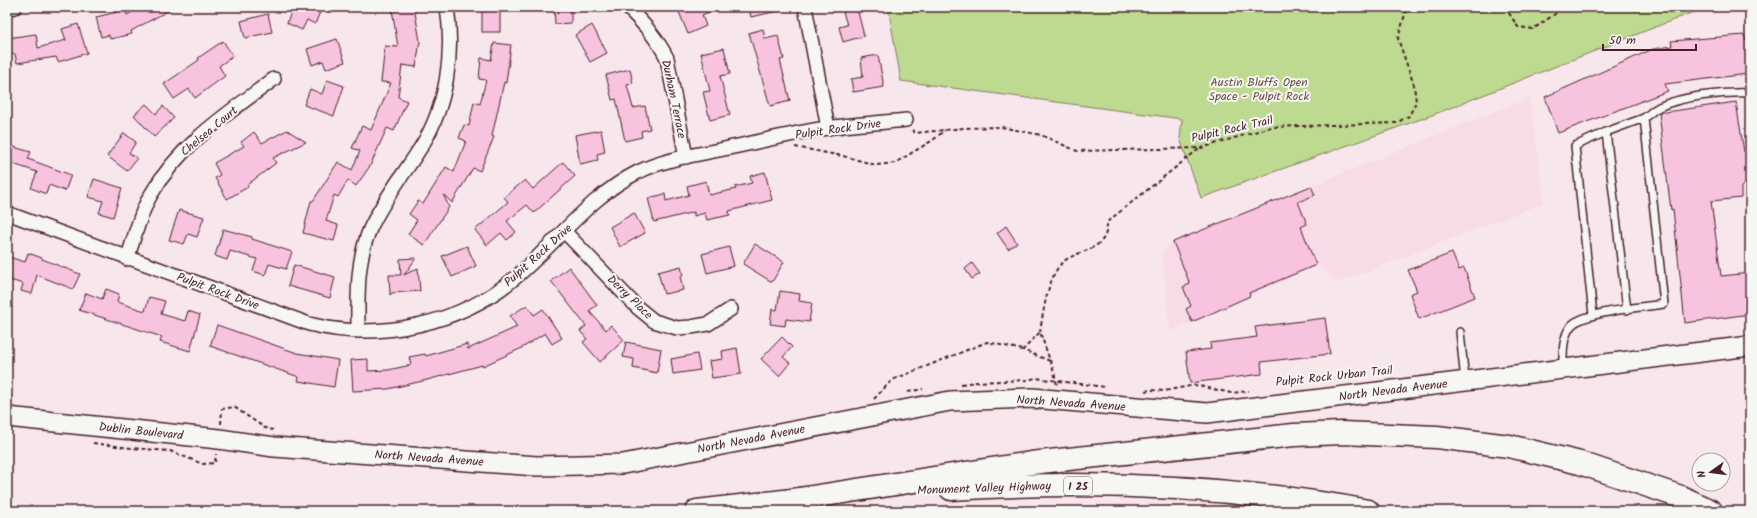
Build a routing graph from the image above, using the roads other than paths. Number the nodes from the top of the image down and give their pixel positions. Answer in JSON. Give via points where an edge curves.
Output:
{"nodes":[{"id":1,"x":15,"y":7,"type":"edge"},
{"id":2,"x":447,"y":7,"type":"edge"},
{"id":3,"x":627,"y":7,"type":"edge"},
{"id":4,"x":805,"y":7,"type":"edge"},
{"id":5,"x":7,"y":8,"type":"edge"},
{"id":6,"x":274,"y":79,"type":"dead end"},
{"id":7,"x":1750,"y":93,"type":"edge"},
{"id":8,"x":1644,"y":118,"type":"junction"},
{"id":9,"x":906,"y":120,"type":"road end"},
{"id":10,"x":828,"y":128,"type":"junction"},
{"id":11,"x":1606,"y":132,"type":"junction"},
{"id":12,"x":686,"y":157,"type":"junction"},
{"id":13,"x":7,"y":213,"type":"edge"},
{"id":14,"x":564,"y":231,"type":"junction"},
{"id":15,"x":128,"y":259,"type":"junction"},
{"id":16,"x":731,"y":309,"type":"dead end"},
{"id":17,"x":1627,"y":310,"type":"junction"},
{"id":18,"x":1593,"y":316,"type":"junction"},
{"id":19,"x":358,"y":331,"type":"junction"},
{"id":20,"x":1460,"y":332,"type":"dead end"},
{"id":21,"x":1750,"y":346,"type":"edge"},
{"id":22,"x":1563,"y":369,"type":"junction"},
{"id":23,"x":1465,"y":381,"type":"junction"},
{"id":24,"x":7,"y":416,"type":"edge"},
{"id":25,"x":277,"y":439,"type":"joint"},
{"id":26,"x":786,"y":501,"type":"junction"},
{"id":27,"x":697,"y":511,"type":"edge"},
{"id":28,"x":1368,"y":511,"type":"edge"},
{"id":29,"x":1711,"y":511,"type":"edge"}],
"edges":[{"from":1,"to":5,"type":"street"},
{"from":2,"to":19,"type":"street","via":[[450,46],[443,92],[429,133],[369,230],[360,268]]},
{"from":3,"to":12,"type":"street","name":"Durham Terrace","via":[[644,24],[667,58]]},
{"from":4,"to":10,"type":"street"},
{"from":6,"to":15,"type":"street","name":"Chelsea Court","via":[[204,132],[178,158],[151,193]]},
{"from":7,"to":8,"type":"lane","via":[[1708,95],[1679,101],[1659,107]]},
{"from":8,"to":11,"type":"lane"},
{"from":8,"to":17,"type":"lane","via":[[1664,304]]},
{"from":9,"to":10,"type":"street","name":"Pulpit Rock Drive"},
{"from":10,"to":12,"type":"street","name":"Pulpit Rock Drive"},
{"from":11,"to":17,"type":"lane"},
{"from":11,"to":18,"type":"lane","via":[[1575,146]]},
{"from":12,"to":14,"type":"street","name":"Pulpit Rock Drive","via":[[653,166],[624,180],[599,198]]},
{"from":13,"to":15,"type":"street","name":"Pulpit Rock Drive"},
{"from":14,"to":16,"type":"street","name":"Derry Place","via":[[654,322],[677,328],[691,328],[708,324]]},
{"from":14,"to":19,"type":"street","name":"Pulpit Rock Drive","via":[[516,277],[492,295],[469,307],[420,324]]},
{"from":15,"to":19,"type":"street","name":"Pulpit Rock Drive","via":[[309,324]]},
{"from":17,"to":18,"type":"lane"},
{"from":18,"to":22,"type":"lane","via":[[1576,321],[1568,330],[1563,353]]},
{"from":20,"to":23,"type":"lane"},
{"from":21,"to":22,"type":"main road","name":"North Nevada Avenue"},
{"from":22,"to":23,"type":"main road","name":"North Nevada Avenue"},
{"from":23,"to":25,"type":"main road","name":"North Nevada Avenue","via":[[1207,413],[1032,398],[950,401],[623,464],[537,466]]},
{"from":24,"to":25,"type":"main road","name":"Dublin Boulevard","via":[[219,440]]},
{"from":26,"to":27,"type":"highway","name":"Monument Valley Highway","number":"I 25"},
{"from":26,"to":28,"type":"highway","name":"Monument Valley Highway","number":"I 25","via":[[1012,485],[1136,486],[1313,501]]},
{"from":26,"to":29,"type":"highway","via":[[1031,463],[1265,438],[1342,433],[1438,437],[1508,446],[1580,463],[1681,497]]}]}
